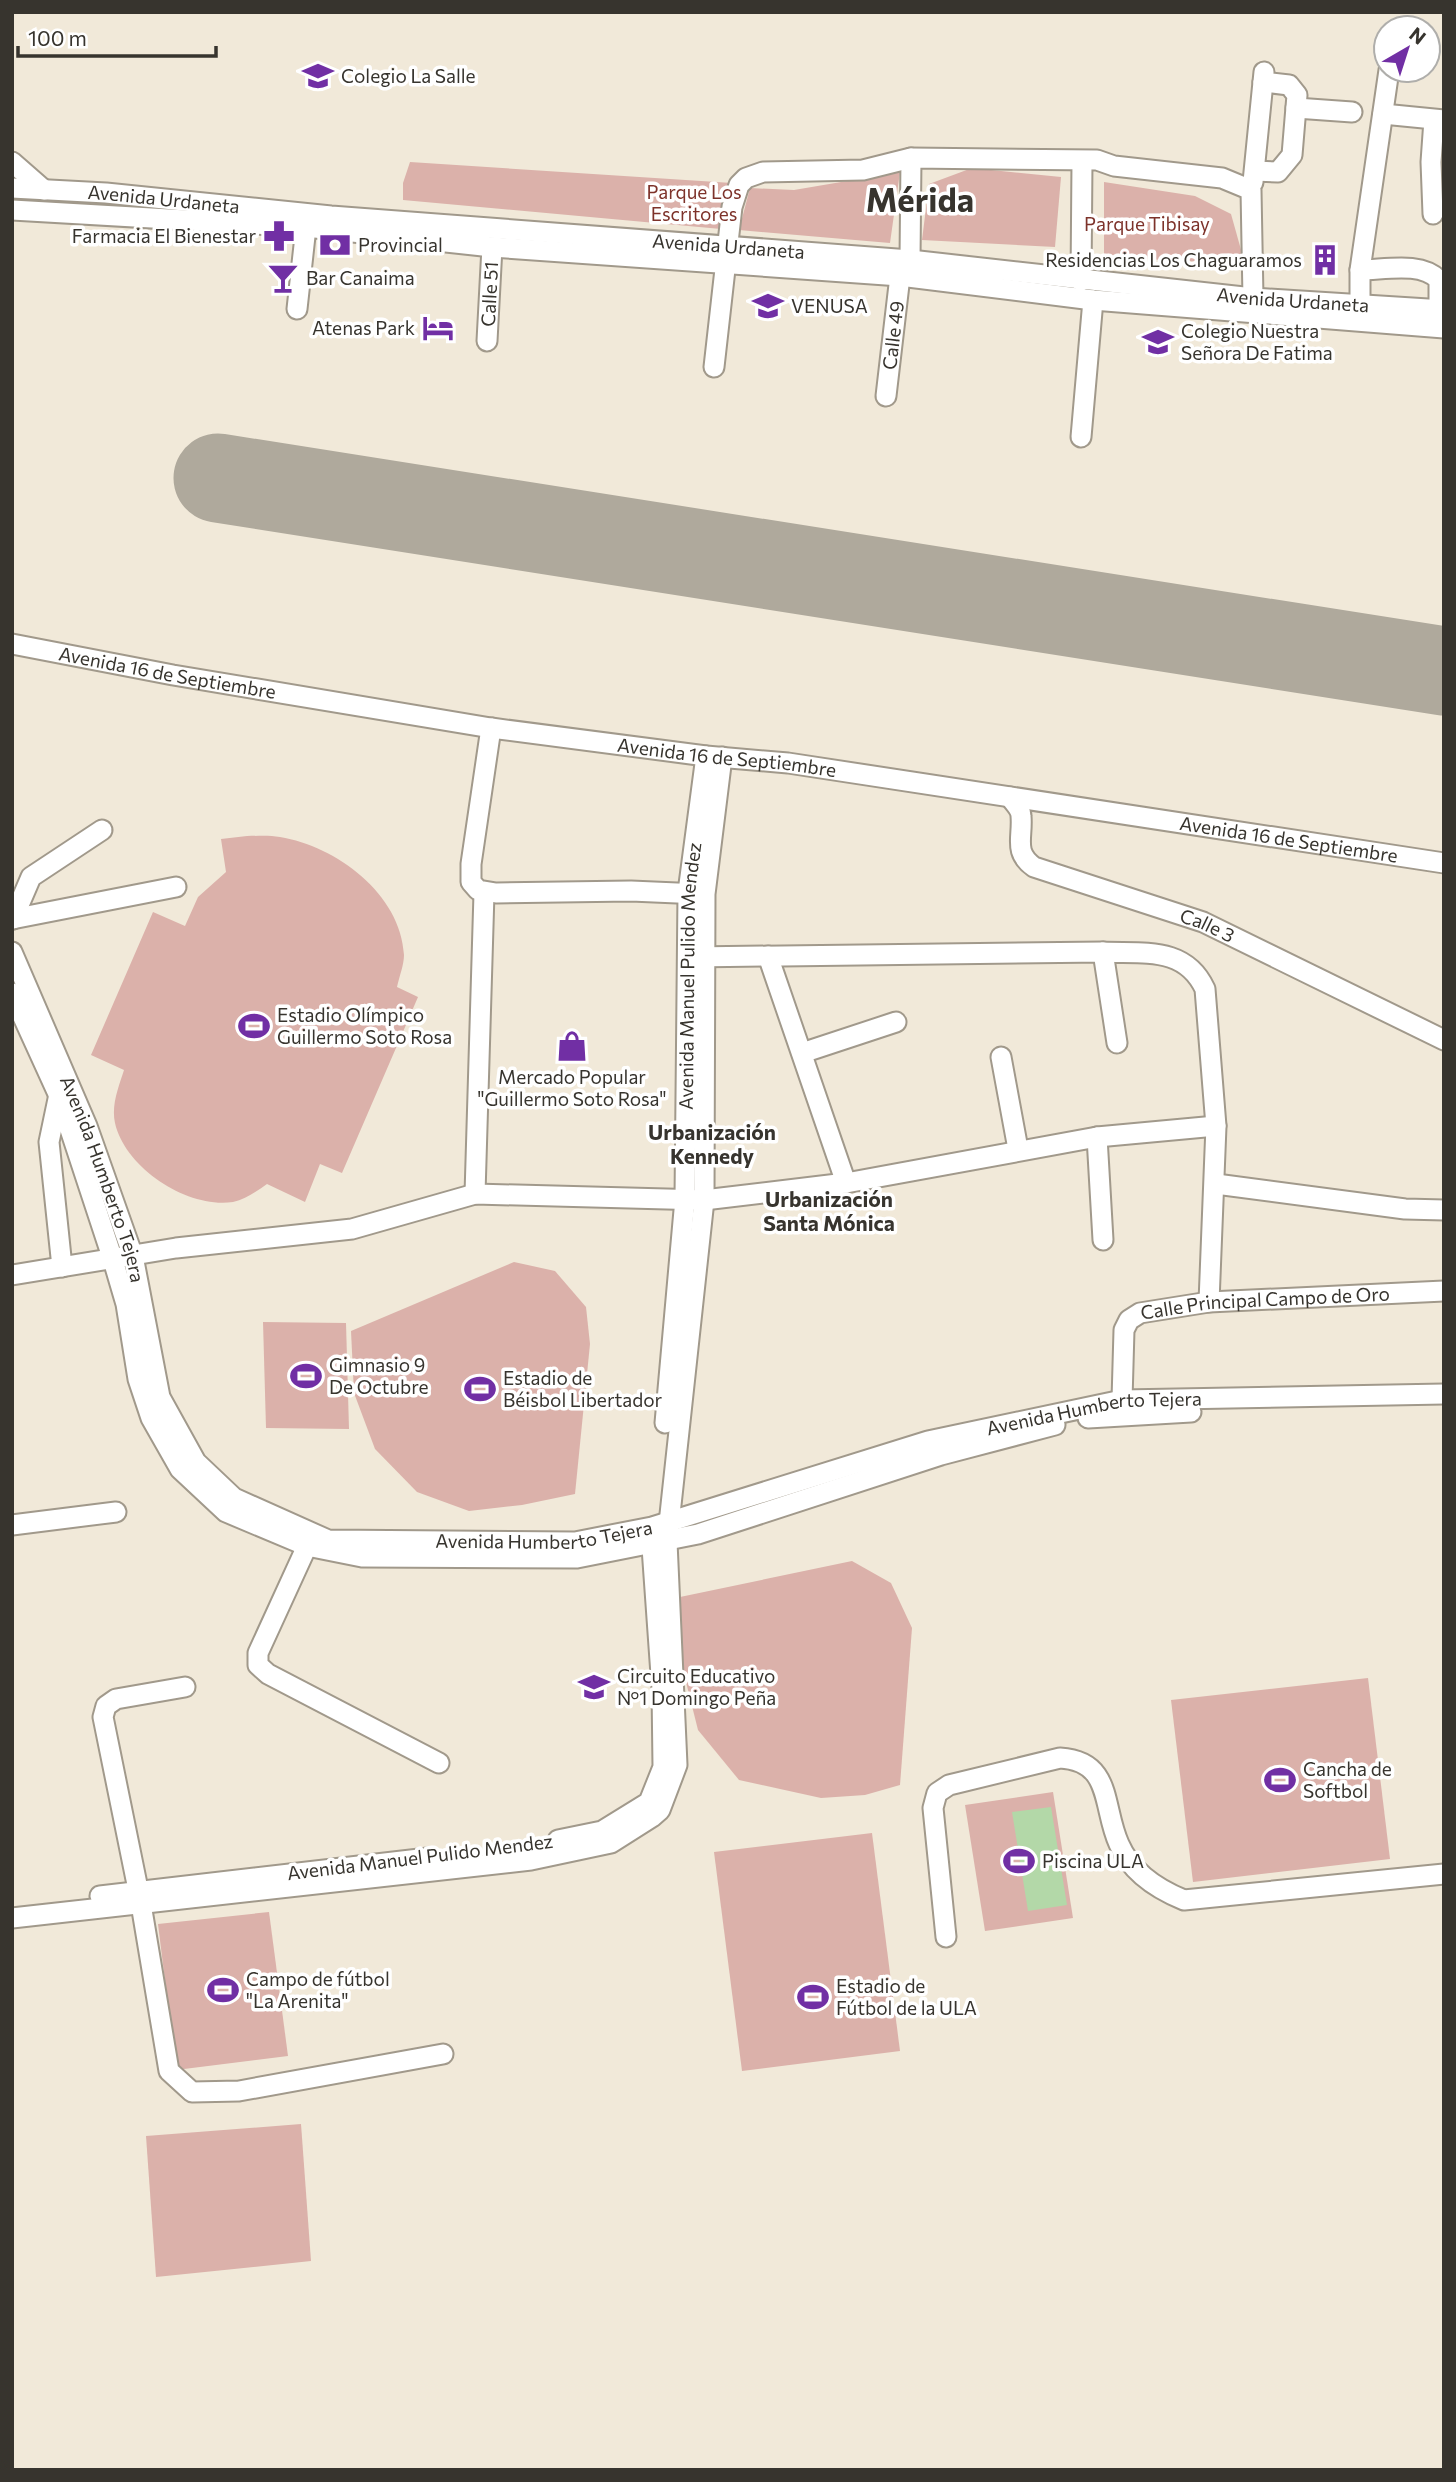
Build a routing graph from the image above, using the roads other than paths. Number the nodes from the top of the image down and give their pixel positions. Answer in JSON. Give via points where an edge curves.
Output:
{"nodes":[{"id":1,"x":1387,"y":84,"type":"edge"},
{"id":2,"x":1296,"y":108,"type":"junction"},
{"id":3,"x":1352,"y":112,"type":"dead end"},
{"id":4,"x":1383,"y":114,"type":"junction"},
{"id":5,"x":1439,"y":120,"type":"edge"},
{"id":6,"x":911,"y":158,"type":"junction"},
{"id":7,"x":12,"y":162,"type":"edge"},
{"id":8,"x":1082,"y":162,"type":"junction"},
{"id":9,"x":1253,"y":180,"type":"junction"},
{"id":10,"x":12,"y":188,"type":"edge"},
{"id":11,"x":44,"y":190,"type":"junction"},
{"id":12,"x":22,"y":211,"type":"edge"},
{"id":13,"x":1433,"y":214,"type":"dead end"},
{"id":14,"x":12,"y":223,"type":"edge"},
{"id":15,"x":306,"y":227,"type":"junction"},
{"id":16,"x":492,"y":247,"type":"junction"},
{"id":17,"x":728,"y":256,"type":"junction"},
{"id":18,"x":905,"y":268,"type":"junction"},
{"id":19,"x":1360,"y":270,"type":"junction"},
{"id":20,"x":1081,"y":281,"type":"junction"},
{"id":21,"x":1253,"y":298,"type":"junction"},
{"id":22,"x":1093,"y":300,"type":"junction"},
{"id":23,"x":1360,"y":305,"type":"junction"},
{"id":24,"x":297,"y":310,"type":"dead end"},
{"id":25,"x":1442,"y":316,"type":"edge"},
{"id":26,"x":487,"y":341,"type":"dead end"},
{"id":27,"x":714,"y":367,"type":"dead end"},
{"id":28,"x":886,"y":396,"type":"dead end"},
{"id":29,"x":1081,"y":437,"type":"dead end"},
{"id":30,"x":12,"y":644,"type":"edge"},
{"id":31,"x":491,"y":728,"type":"junction"},
{"id":32,"x":714,"y":756,"type":"junction"},
{"id":33,"x":1010,"y":797,"type":"junction"},
{"id":34,"x":102,"y":830,"type":"dead end"},
{"id":35,"x":1444,"y":863,"type":"edge"},
{"id":36,"x":176,"y":887,"type":"dead end"},
{"id":37,"x":484,"y":892,"type":"junction"},
{"id":38,"x":696,"y":893,"type":"junction"},
{"id":39,"x":13,"y":919,"type":"edge"},
{"id":40,"x":12,"y":952,"type":"edge"},
{"id":41,"x":1103,"y":952,"type":"junction"},
{"id":42,"x":768,"y":956,"type":"junction"},
{"id":43,"x":695,"y":957,"type":"junction"},
{"id":44,"x":12,"y":993,"type":"edge"},
{"id":45,"x":23,"y":1012,"type":"edge"},
{"id":46,"x":897,"y":1022,"type":"dead end"},
{"id":47,"x":1444,"y":1040,"type":"edge"},
{"id":48,"x":1117,"y":1043,"type":"dead end"},
{"id":49,"x":802,"y":1053,"type":"junction"},
{"id":50,"x":1001,"y":1057,"type":"dead end"},
{"id":51,"x":59,"y":1096,"type":"junction"},
{"id":52,"x":1216,"y":1126,"type":"junction"},
{"id":53,"x":1097,"y":1137,"type":"junction"},
{"id":54,"x":1018,"y":1149,"type":"junction"},
{"id":55,"x":846,"y":1183,"type":"junction"},
{"id":56,"x":1216,"y":1184,"type":"junction"},
{"id":57,"x":475,"y":1194,"type":"junction"},
{"id":58,"x":695,"y":1199,"type":"junction"},
{"id":59,"x":1444,"y":1210,"type":"edge"},
{"id":60,"x":1102,"y":1240,"type":"dead end"},
{"id":61,"x":123,"y":1258,"type":"junction"},
{"id":62,"x":62,"y":1267,"type":"junction"},
{"id":63,"x":12,"y":1275,"type":"edge"},
{"id":64,"x":1444,"y":1291,"type":"edge"},
{"id":65,"x":1209,"y":1302,"type":"junction"},
{"id":66,"x":1444,"y":1394,"type":"edge"},
{"id":67,"x":1122,"y":1400,"type":"junction"},
{"id":68,"x":1444,"y":1405,"type":"edge"},
{"id":69,"x":116,"y":1512,"type":"dead end"},
{"id":70,"x":12,"y":1525,"type":"edge"},
{"id":71,"x":659,"y":1534,"type":"junction"},
{"id":72,"x":307,"y":1546,"type":"junction"},
{"id":73,"x":185,"y":1687,"type":"dead end"},
{"id":74,"x":439,"y":1763,"type":"dead end"},
{"id":75,"x":1444,"y":1874,"type":"edge"},
{"id":76,"x":139,"y":1898,"type":"junction"},
{"id":77,"x":12,"y":1909,"type":"edge"},
{"id":78,"x":12,"y":1918,"type":"edge"},
{"id":79,"x":946,"y":1937,"type":"dead end"},
{"id":80,"x":443,"y":2054,"type":"dead end"}],
"edges":[{"from":1,"to":4,"type":"street"},
{"from":2,"to":3,"type":"street"},
{"from":2,"to":9,"type":"street","via":[[1288,162],[1278,172]]},
{"from":2,"to":9,"type":"street","via":[[1297,95],[1289,85],[1263,77]]},
{"from":4,"to":5,"type":"street"},
{"from":4,"to":19,"type":"street"},
{"from":5,"to":13,"type":"street","via":[[1431,162]]},
{"from":6,"to":8,"type":"street"},
{"from":6,"to":17,"type":"street","via":[[863,170],[763,172],[746,178],[732,207]]},
{"from":6,"to":18,"type":"street","name":"Calle 49"},
{"from":7,"to":11,"type":"street"},
{"from":8,"to":9,"type":"street","via":[[1097,160],[1114,166]]},
{"from":8,"to":20,"type":"street"},
{"from":9,"to":21,"type":"street"},
{"from":10,"to":11,"type":"street","name":"Avenida Urdaneta"},
{"from":11,"to":17,"type":"street","name":"Avenida Urdaneta"},
{"from":12,"to":14,"type":"street"},
{"from":12,"to":15,"type":"street","name":"Avenida Urdaneta"},
{"from":15,"to":16,"type":"street","name":"Avenida Urdaneta"},
{"from":15,"to":24,"type":"street"},
{"from":16,"to":17,"type":"street","name":"Avenida Urdaneta"},
{"from":16,"to":26,"type":"street","name":"Calle 51"},
{"from":17,"to":18,"type":"street","name":"Avenida Urdaneta"},
{"from":17,"to":27,"type":"street"},
{"from":18,"to":20,"type":"street","name":"Avenida Urdaneta"},
{"from":18,"to":22,"type":"street","name":"Avenida Urdaneta"},
{"from":18,"to":28,"type":"street","name":"Calle 49"},
{"from":19,"to":23,"type":"street"},
{"from":19,"to":25,"type":"street","via":[[1432,273],[1439,280]]},
{"from":20,"to":21,"type":"street","name":"Avenida Urdaneta"},
{"from":21,"to":23,"type":"street","name":"Avenida Urdaneta"},
{"from":22,"to":25,"type":"street","name":"Avenida Urdaneta"},
{"from":22,"to":29,"type":"street"},
{"from":23,"to":25,"type":"street","name":"Avenida Urdaneta"},
{"from":30,"to":31,"type":"street","name":"Avenida 16 de Septiembre"},
{"from":31,"to":32,"type":"street","name":"Avenida 16 de Septiembre"},
{"from":31,"to":37,"type":"street","via":[[471,864],[471,882]]},
{"from":32,"to":33,"type":"street","name":"Avenida 16 de Septiembre"},
{"from":32,"to":38,"type":"street","name":"Avenida Manuel Pulido Mendez"},
{"from":33,"to":35,"type":"street","name":"Avenida 16 de Septiembre"},
{"from":33,"to":47,"type":"street","name":"Calle 3","via":[[1021,816],[1022,855],[1034,867],[1203,922]]},
{"from":34,"to":39,"type":"street","via":[[31,877]]},
{"from":36,"to":39,"type":"street"},
{"from":37,"to":38,"type":"street"},
{"from":37,"to":57,"type":"street"},
{"from":38,"to":43,"type":"street","name":"Avenida Manuel Pulido Mendez"},
{"from":40,"to":45,"type":"street","name":"Avenida Humberto Tejera"},
{"from":41,"to":42,"type":"street"},
{"from":41,"to":48,"type":"street"},
{"from":41,"to":52,"type":"street","via":[[1168,956],[1196,971],[1205,989]]},
{"from":42,"to":43,"type":"street"},
{"from":42,"to":49,"type":"street"},
{"from":43,"to":58,"type":"street","name":"Avenida Manuel Pulido Mendez"},
{"from":44,"to":45,"type":"street","name":"Avenida Humberto Tejera"},
{"from":45,"to":51,"type":"street","name":"Avenida Humberto Tejera"},
{"from":45,"to":61,"type":"street","name":"Avenida Humberto Tejera","via":[[87,1126]]},
{"from":46,"to":49,"type":"street"},
{"from":49,"to":55,"type":"street"},
{"from":50,"to":54,"type":"street"},
{"from":51,"to":61,"type":"street","name":"Avenida Humberto Tejera"},
{"from":51,"to":62,"type":"street","via":[[49,1142]]},
{"from":52,"to":53,"type":"street"},
{"from":52,"to":56,"type":"street"},
{"from":53,"to":54,"type":"street"},
{"from":53,"to":60,"type":"street"},
{"from":54,"to":55,"type":"street"},
{"from":55,"to":58,"type":"street"},
{"from":56,"to":59,"type":"street"},
{"from":56,"to":65,"type":"street"},
{"from":57,"to":58,"type":"street"},
{"from":57,"to":61,"type":"street","via":[[352,1229]]},
{"from":58,"to":71,"type":"street","name":"Avenida Manuel Pulido Mendez","via":[[658,1504]]},
{"from":61,"to":62,"type":"street"},
{"from":61,"to":71,"type":"street","name":"Avenida Humberto Tejera","via":[[160,1396],[196,1462],[234,1499],[328,1540],[575,1542]]},
{"from":61,"to":72,"type":"street","name":"Avenida Humberto Tejera","via":[[138,1379],[151,1418],[180,1469],[226,1512]]},
{"from":62,"to":63,"type":"street"},
{"from":64,"to":65,"type":"street","name":"Calle Principal Campo de Oro"},
{"from":65,"to":67,"type":"street","name":"Calle Principal Campo de Oro","via":[[1140,1313],[1129,1320],[1124,1330]]},
{"from":66,"to":67,"type":"street","name":"Avenida Humberto Tejera"},
{"from":67,"to":71,"type":"street","name":"Avenida Humberto Tejera","via":[[928,1441]]},
{"from":68,"to":71,"type":"street","name":"Avenida Humberto Tejera","via":[[1302,1406],[1084,1419]]},
{"from":69,"to":70,"type":"street"},
{"from":71,"to":72,"type":"street","name":"Avenida Humberto Tejera","via":[[577,1558],[362,1557]]},
{"from":71,"to":76,"type":"street","name":"Avenida Manuel Pulido Mendez","via":[[663,1767],[649,1802],[602,1831],[527,1847]]},
{"from":72,"to":74,"type":"street","via":[[258,1653],[258,1665]]},
{"from":73,"to":76,"type":"street","via":[[116,1699],[106,1706],[103,1717]]},
{"from":75,"to":79,"type":"street","via":[[1184,1900],[1160,1890],[1129,1862],[1118,1844],[1101,1783],[1091,1767],[1077,1759],[1060,1758],[949,1785],[937,1793],[933,1808]]},
{"from":76,"to":77,"type":"street","name":"Avenida Manuel Pulido Mendez"},
{"from":76,"to":78,"type":"street"},
{"from":76,"to":80,"type":"street","via":[[169,2071],[192,2092],[239,2091]]}]}
